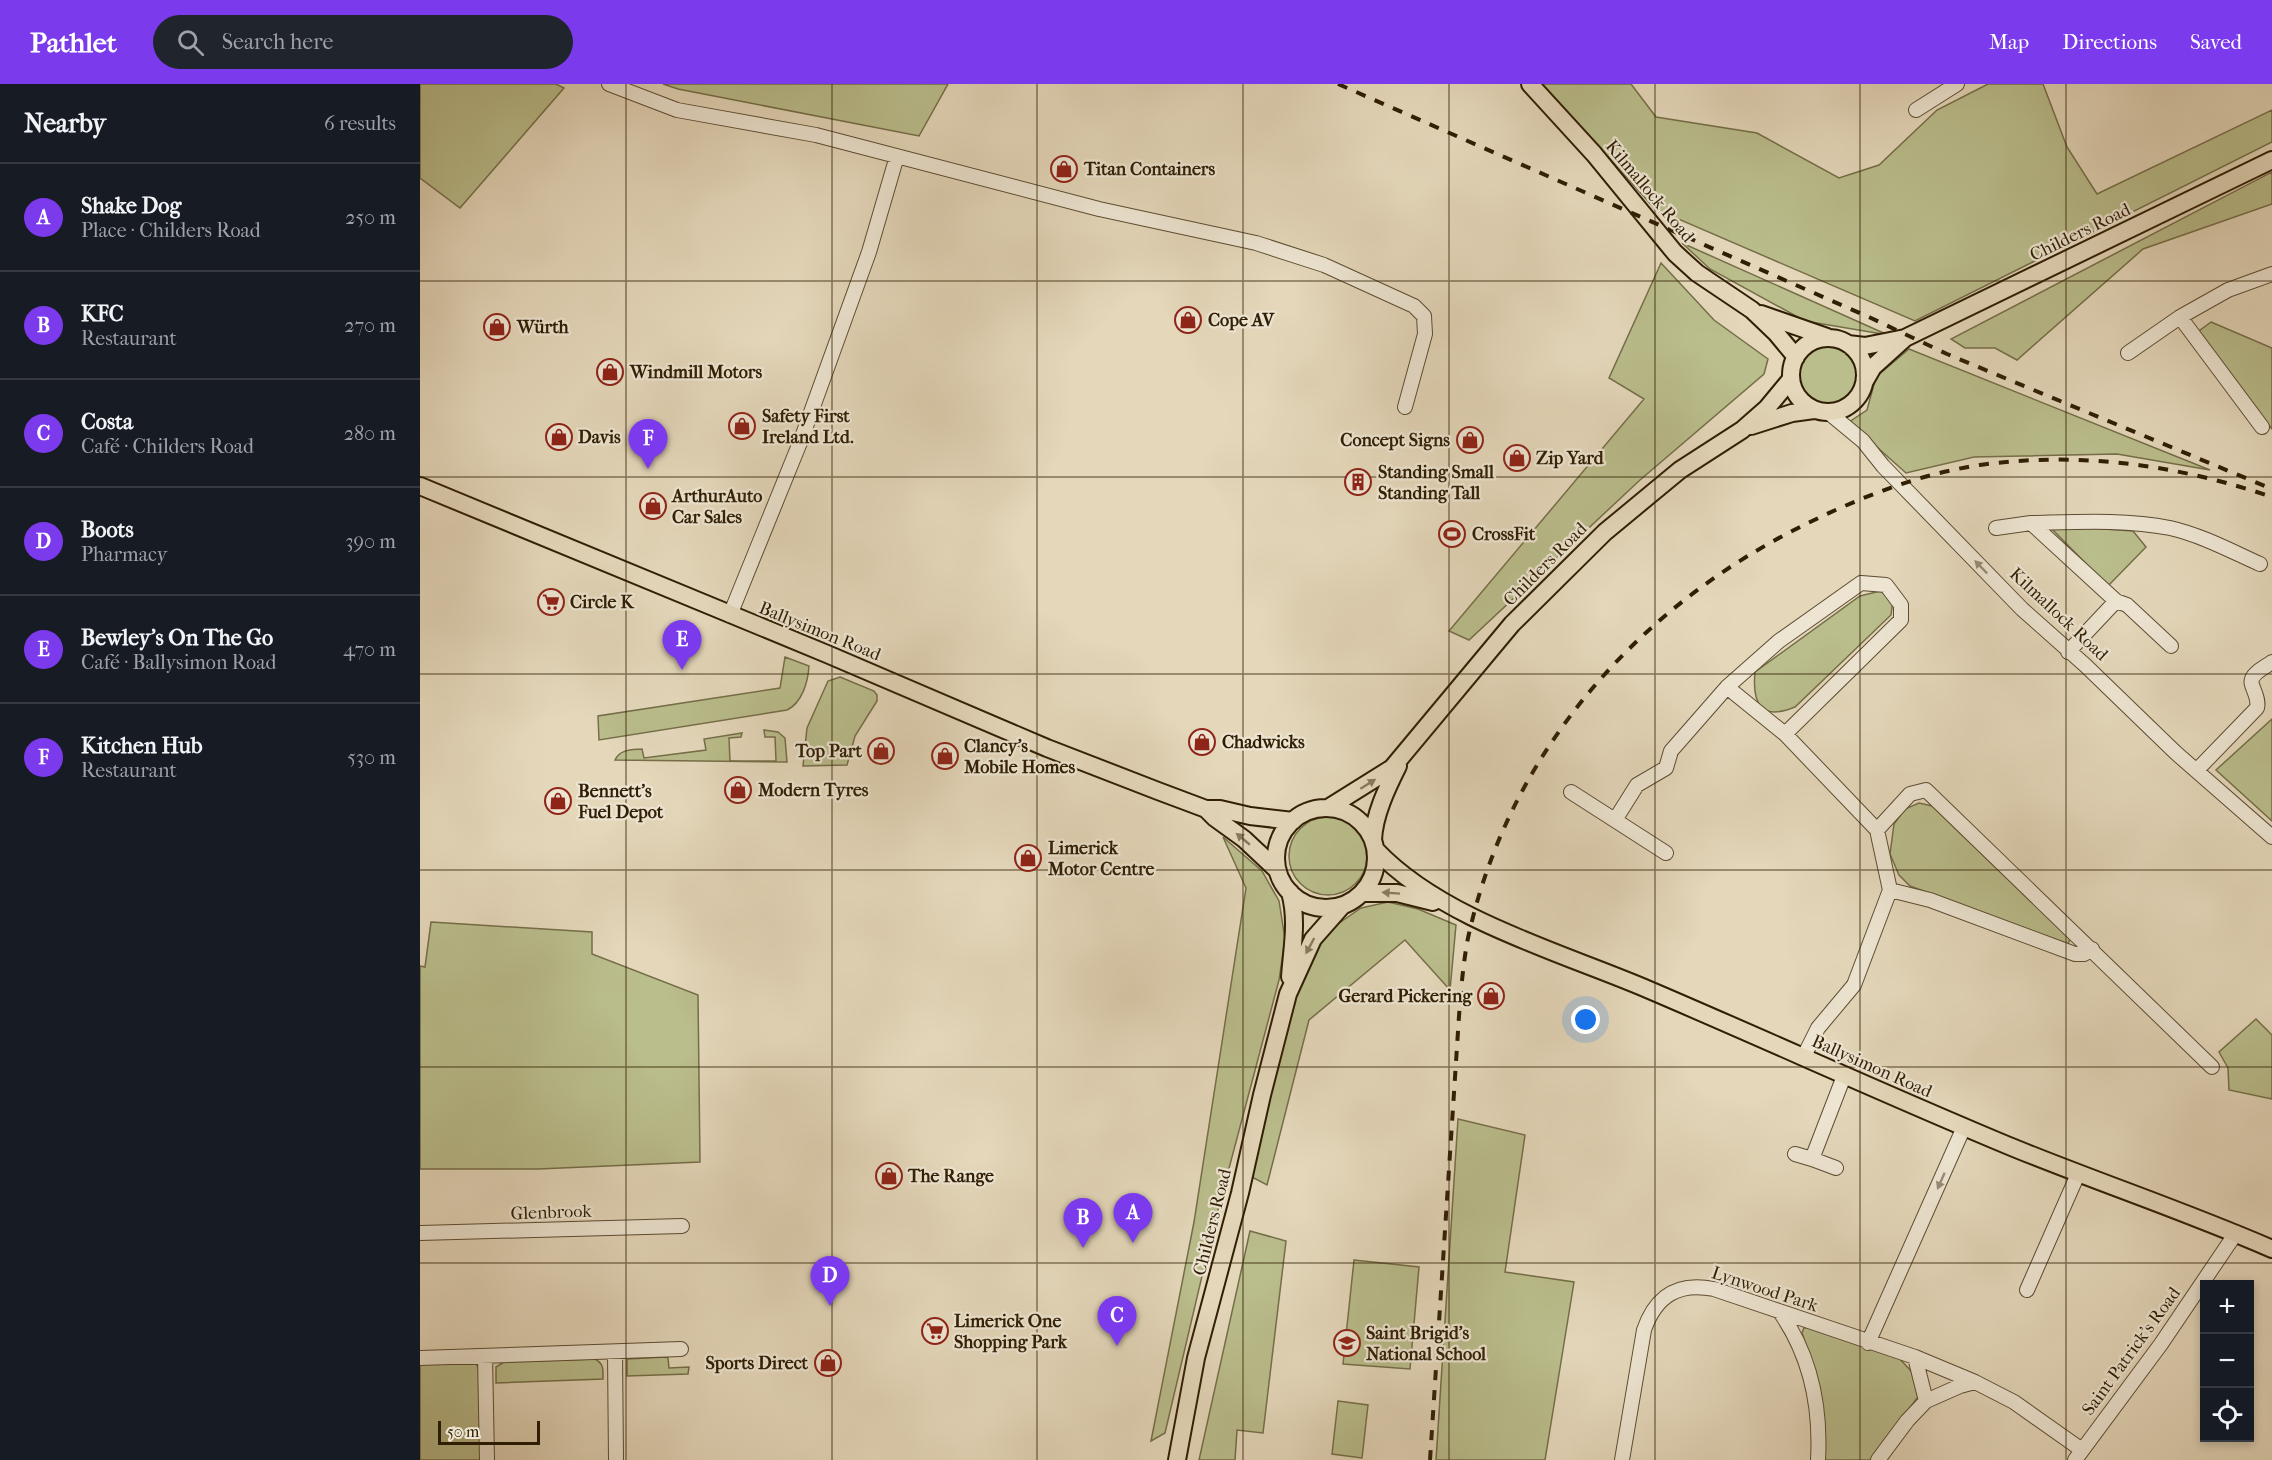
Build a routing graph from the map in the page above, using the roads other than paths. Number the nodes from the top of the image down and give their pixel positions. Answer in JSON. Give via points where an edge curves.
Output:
{"nodes":[{"id":1,"x":609,"y":84,"type":"edge"},
{"id":2,"x":1530,"y":84,"type":"edge"},
{"id":3,"x":1957,"y":84,"type":"edge"},
{"id":4,"x":1916,"y":110,"type":"dead end"},
{"id":5,"x":897,"y":156,"type":"junction"},
{"id":6,"x":2272,"y":160,"type":"edge"},
{"id":7,"x":2272,"y":274,"type":"edge"},
{"id":8,"x":1752,"y":310,"type":"junction"},
{"id":9,"x":2180,"y":317,"type":"junction"},
{"id":10,"x":1830,"y":338,"type":"junction"},
{"id":11,"x":1905,"y":339,"type":"junction"},
{"id":12,"x":1848,"y":344,"type":"junction"},
{"id":13,"x":2128,"y":353,"type":"dead end"},
{"id":14,"x":1796,"y":357,"type":"junction"},
{"id":15,"x":1791,"y":379,"type":"junction"},
{"id":16,"x":1865,"y":381,"type":"junction"},
{"id":17,"x":1405,"y":407,"type":"dead end"},
{"id":18,"x":1821,"y":411,"type":"junction"},
{"id":19,"x":2262,"y":427,"type":"dead end"},
{"id":20,"x":1742,"y":430,"type":"junction"},
{"id":21,"x":420,"y":486,"type":"edge"},
{"id":22,"x":2031,"y":523,"type":"junction"},
{"id":23,"x":1996,"y":528,"type":"dead end"},
{"id":24,"x":2260,"y":564,"type":"dead end"},
{"id":25,"x":2115,"y":601,"type":"junction"},
{"id":26,"x":730,"y":615,"type":"junction"},
{"id":27,"x":2171,"y":646,"type":"dead end"},
{"id":28,"x":2068,"y":652,"type":"junction"},
{"id":29,"x":2272,"y":662,"type":"edge"},
{"id":30,"x":1727,"y":687,"type":"junction"},
{"id":31,"x":1785,"y":734,"type":"junction"},
{"id":32,"x":1404,"y":755,"type":"junction"},
{"id":33,"x":2197,"y":771,"type":"junction"},
{"id":34,"x":1571,"y":792,"type":"dead end"},
{"id":35,"x":1328,"y":808,"type":"junction"},
{"id":36,"x":1206,"y":809,"type":"junction"},
{"id":37,"x":1615,"y":820,"type":"junction"},
{"id":38,"x":1293,"y":821,"type":"junction"},
{"id":39,"x":1877,"y":830,"type":"junction"},
{"id":40,"x":2272,"y":837,"type":"edge"},
{"id":41,"x":1375,"y":845,"type":"junction"},
{"id":42,"x":1666,"y":853,"type":"dead end"},
{"id":43,"x":1278,"y":871,"type":"junction"},
{"id":44,"x":1890,"y":890,"type":"junction"},
{"id":45,"x":1290,"y":892,"type":"junction"},
{"id":46,"x":1362,"y":893,"type":"junction"},
{"id":47,"x":1343,"y":905,"type":"junction"},
{"id":48,"x":1459,"y":910,"type":"junction"},
{"id":49,"x":2092,"y":949,"type":"junction"},
{"id":50,"x":1288,"y":994,"type":"junction"},
{"id":51,"x":1804,"y":1056,"type":"junction"},
{"id":52,"x":2212,"y":1067,"type":"dead end"},
{"id":53,"x":1844,"y":1076,"type":"junction"},
{"id":54,"x":1964,"y":1127,"type":"junction"},
{"id":55,"x":1795,"y":1154,"type":"dead end"},
{"id":56,"x":1812,"y":1159,"type":"junction"},
{"id":57,"x":1836,"y":1168,"type":"dead end"},
{"id":58,"x":2078,"y":1174,"type":"junction"},
{"id":59,"x":682,"y":1226,"type":"dead end"},
{"id":60,"x":420,"y":1233,"type":"edge"},
{"id":61,"x":2236,"y":1233,"type":"junction"},
{"id":62,"x":2272,"y":1249,"type":"edge"},
{"id":63,"x":2027,"y":1290,"type":"dead end"},
{"id":64,"x":1780,"y":1312,"type":"junction"},
{"id":65,"x":1868,"y":1343,"type":"junction"},
{"id":66,"x":681,"y":1349,"type":"dead end"},
{"id":67,"x":615,"y":1352,"type":"junction"},
{"id":68,"x":485,"y":1356,"type":"junction"},
{"id":69,"x":1915,"y":1357,"type":"junction"},
{"id":70,"x":420,"y":1358,"type":"edge"},
{"id":71,"x":1975,"y":1382,"type":"junction"},
{"id":72,"x":1926,"y":1401,"type":"junction"},
{"id":73,"x":2079,"y":1455,"type":"edge"},
{"id":74,"x":487,"y":1460,"type":"edge"},
{"id":75,"x":616,"y":1460,"type":"edge"},
{"id":76,"x":1177,"y":1460,"type":"edge"},
{"id":77,"x":1622,"y":1460,"type":"edge"},
{"id":78,"x":1818,"y":1460,"type":"edge"},
{"id":79,"x":1878,"y":1460,"type":"edge"}],
"edges":[{"from":1,"to":5,"type":"street","via":[[677,110],[816,135]]},
{"from":2,"to":8,"type":"main road","name":"Kilmallock Road","via":[[1675,253]]},
{"from":3,"to":4,"type":"street"},
{"from":5,"to":17,"type":"street","via":[[1256,243],[1324,265],[1414,306],[1425,319],[1425,334]]},
{"from":5,"to":26,"type":"street","via":[[869,252],[805,429]]},
{"from":6,"to":11,"type":"main road","name":"Childers Road"},
{"from":7,"to":9,"type":"street","via":[[2228,290]]},
{"from":8,"to":10,"type":"main road","name":"Kilmallock Road"},
{"from":8,"to":14,"type":"main road","name":"Kilmallock Road"},
{"from":9,"to":13,"type":"street"},
{"from":9,"to":19,"type":"street"},
{"from":10,"to":12,"type":"main road"},
{"from":10,"to":14,"type":"main road","via":[[1809,343]]},
{"from":11,"to":12,"type":"main road","name":"Childers Road","via":[[1864,346]]},
{"from":11,"to":16,"type":"main road","name":"Childers Road","via":[[1874,367]]},
{"from":12,"to":16,"type":"main road","via":[[1864,363]]},
{"from":14,"to":15,"type":"main road"},
{"from":15,"to":18,"type":"main road","via":[[1801,400]]},
{"from":15,"to":20,"type":"main road","name":"Childers Road"},
{"from":16,"to":18,"type":"main road","via":[[1850,406]]},
{"from":18,"to":20,"type":"main road","name":"Childers Road","via":[[1792,413]]},
{"from":28,"to":18,"type":"street","name":"Kilmallock Road","one_way":true,"via":[[1883,466],[1863,441]]},
{"from":20,"to":32,"type":"main road","name":"Childers Road","via":[[1680,470],[1605,532],[1512,624]]},
{"from":21,"to":26,"type":"main road","name":"Ballysimon Road"},
{"from":22,"to":23,"type":"street"},
{"from":22,"to":24,"type":"street","via":[[2110,522],[2169,528]]},
{"from":22,"to":25,"type":"street"},
{"from":25,"to":27,"type":"street","via":[[2127,605]]},
{"from":25,"to":28,"type":"street"},
{"from":26,"to":36,"type":"main road","name":"Ballysimon Road","via":[[1047,748]]},
{"from":28,"to":33,"type":"street","name":"Kilmallock Road"},
{"from":29,"to":33,"type":"street","via":[[2251,681],[2259,702],[2257,708]]},
{"from":30,"to":31,"type":"street"},
{"from":30,"to":31,"type":"street","via":[[1779,641],[1861,583],[1886,585],[1901,605],[1901,620]]},
{"from":30,"to":37,"type":"street","via":[[1671,751],[1666,768],[1637,785]]},
{"from":31,"to":39,"type":"street"},
{"from":35,"to":32,"type":"main road","name":"Childers Road","one_way":true,"via":[[1380,777]]},
{"from":32,"to":41,"type":"main road","name":"Childers Road","via":[[1375,823]]},
{"from":33,"to":40,"type":"street","name":"Kilmallock Road"},
{"from":34,"to":37,"type":"street"},
{"from":35,"to":38,"type":"main road","via":[[1310,811]]},
{"from":35,"to":41,"type":"main road","via":[[1358,819]]},
{"from":36,"to":38,"type":"main road","name":"Ballysimon Road"},
{"from":43,"to":36,"type":"main road","name":"Ballysimon Road","one_way":true},
{"from":37,"to":42,"type":"street"},
{"from":38,"to":43,"type":"main road","via":[[1280,838]]},
{"from":39,"to":44,"type":"street"},
{"from":39,"to":49,"type":"street","via":[[1910,794],[1926,790]]},
{"from":41,"to":46,"type":"main road","via":[[1374,873]]},
{"from":41,"to":48,"type":"main road","name":"Ballysimon Road","via":[[1389,864]]},
{"from":43,"to":45,"type":"main road"},
{"from":44,"to":49,"type":"street","via":[[1930,900],[2075,954]]},
{"from":44,"to":51,"type":"street","via":[[1854,985],[1818,1028]]},
{"from":45,"to":47,"type":"main road","via":[[1314,906]]},
{"from":45,"to":50,"type":"main road","name":"Childers Road","via":[[1295,932]]},
{"from":46,"to":47,"type":"main road"},
{"from":48,"to":46,"type":"main road","name":"Ballysimon Road","one_way":true,"via":[[1397,893]]},
{"from":47,"to":50,"type":"main road","name":"Childers Road","one_way":true,"via":[[1314,939]]},
{"from":48,"to":51,"type":"main road","name":"Ballysimon Road"},
{"from":49,"to":52,"type":"street"},
{"from":50,"to":76,"type":"main road","name":"Childers Road","via":[[1196,1358]]},
{"from":51,"to":53,"type":"main road","name":"Ballysimon Road"},
{"from":53,"to":54,"type":"main road","name":"Ballysimon Road"},
{"from":53,"to":56,"type":"street"},
{"from":54,"to":58,"type":"main road","name":"Ballysimon Road"},
{"from":54,"to":65,"type":"street","one_way":true},
{"from":55,"to":56,"type":"street"},
{"from":56,"to":57,"type":"street"},
{"from":58,"to":61,"type":"main road","name":"Ballysimon Road"},
{"from":58,"to":63,"type":"street"},
{"from":59,"to":60,"type":"street","name":"Glenbrook"},
{"from":61,"to":62,"type":"main road","name":"Ballysimon Road"},
{"from":61,"to":73,"type":"street","name":"Saint Patrick's Road"},
{"from":64,"to":65,"type":"street","name":"Lynwood Park"},
{"from":64,"to":77,"type":"street","name":"Lynwood Park","via":[[1698,1286],[1681,1288],[1661,1301],[1644,1330]]},
{"from":64,"to":78,"type":"street","via":[[1799,1343],[1810,1375],[1817,1413]]},
{"from":65,"to":69,"type":"street","name":"Lynwood Park"},
{"from":66,"to":67,"type":"street"},
{"from":67,"to":68,"type":"street"},
{"from":67,"to":75,"type":"street"},
{"from":68,"to":70,"type":"street"},
{"from":68,"to":74,"type":"street"},
{"from":69,"to":71,"type":"street","name":"Lynwood Park"},
{"from":69,"to":72,"type":"street"},
{"from":71,"to":72,"type":"street"},
{"from":71,"to":73,"type":"street","name":"Lynwood Park","via":[[2014,1402]]},
{"from":72,"to":79,"type":"street"}]}
